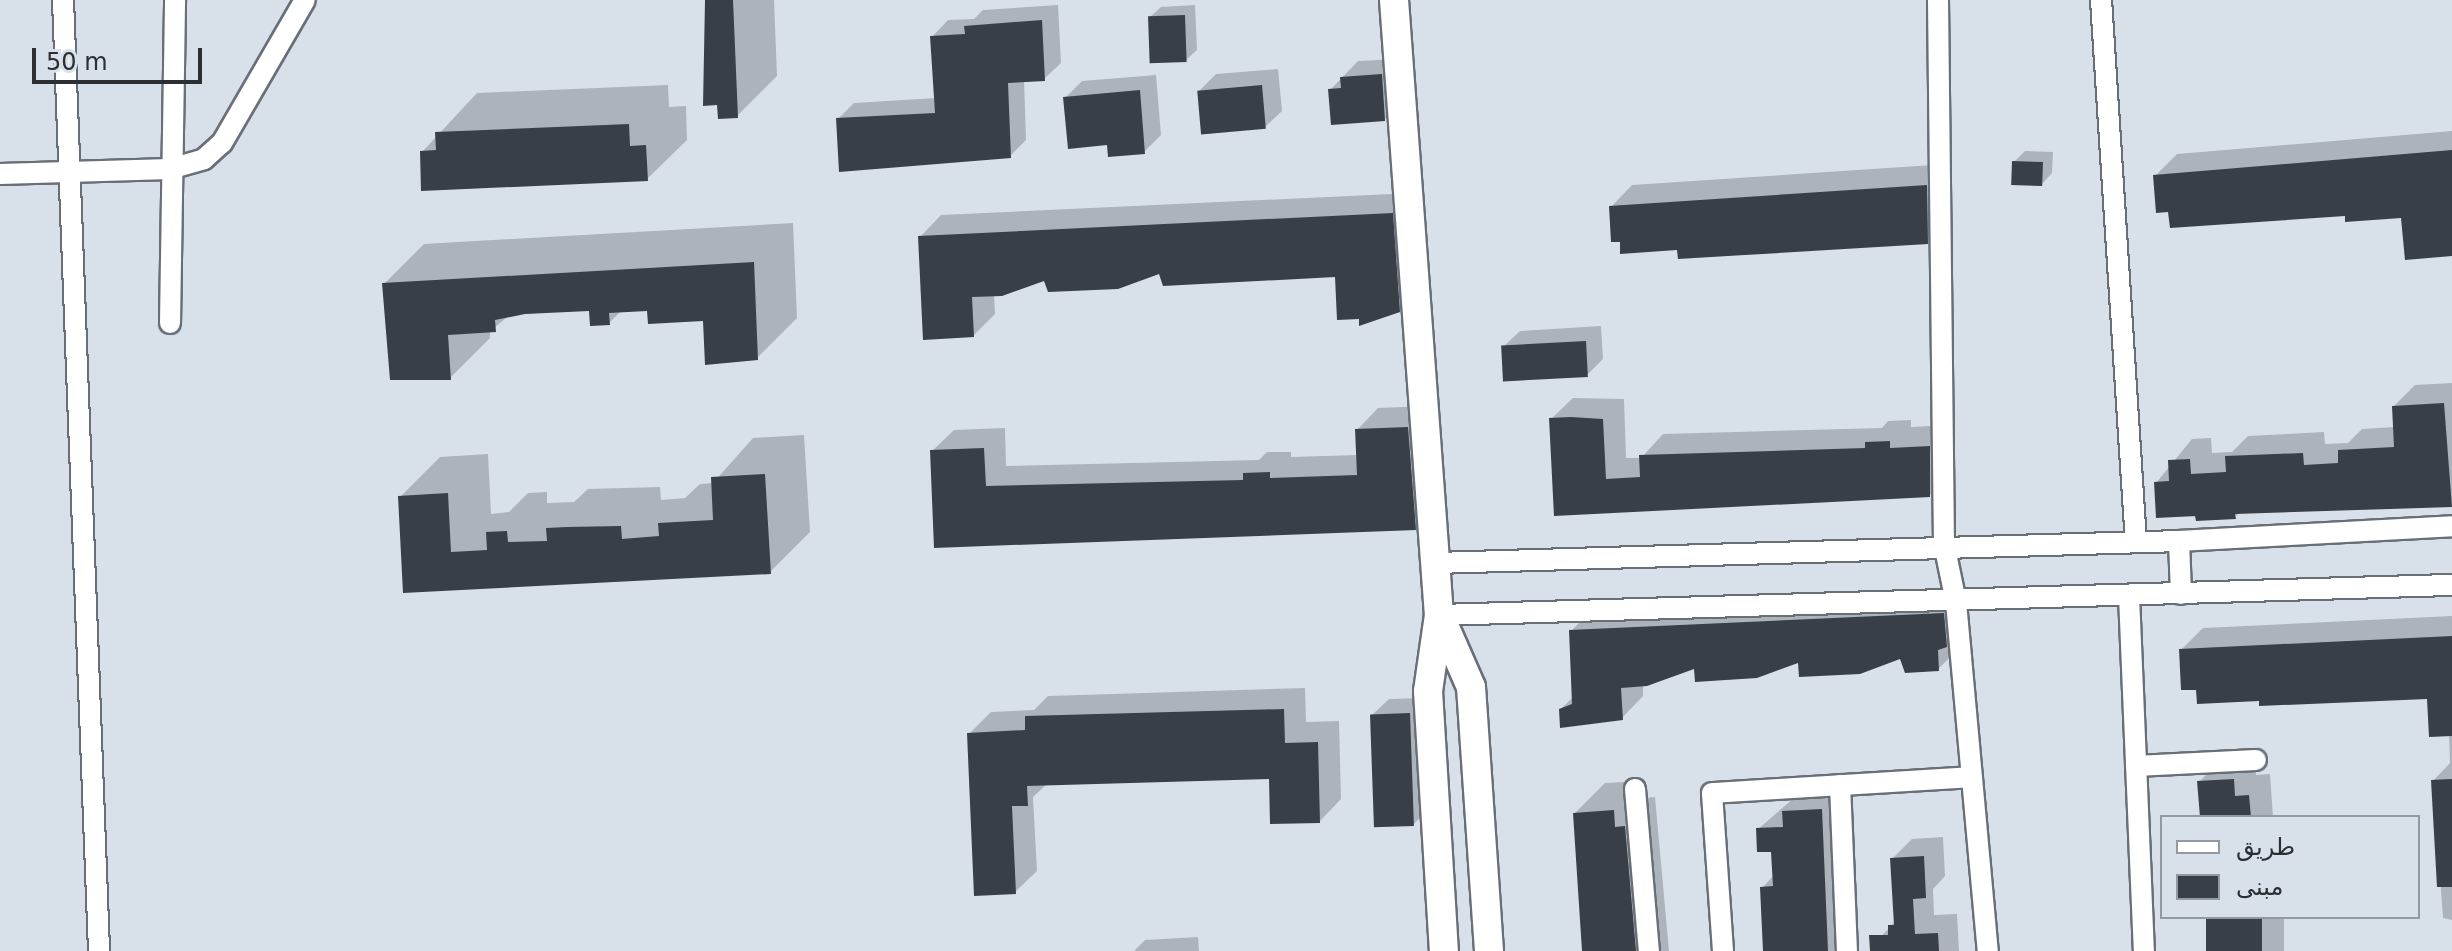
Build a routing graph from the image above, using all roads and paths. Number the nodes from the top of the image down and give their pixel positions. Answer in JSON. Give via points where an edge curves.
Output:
{"nodes":[{"id":1,"x":63,"y":0,"type":"edge"},
{"id":2,"x":175,"y":0,"type":"edge"},
{"id":3,"x":305,"y":0,"type":"edge"},
{"id":4,"x":1394,"y":0,"type":"edge"},
{"id":5,"x":1938,"y":0,"type":"edge"},
{"id":6,"x":2101,"y":0,"type":"edge"},
{"id":7,"x":170,"y":169,"type":"junction"},
{"id":8,"x":71,"y":171,"type":"junction"},
{"id":9,"x":0,"y":174,"type":"edge"},
{"id":10,"x":170,"y":323,"type":"dead end"},
{"id":11,"x":2452,"y":526,"type":"edge"},
{"id":12,"x":2179,"y":541,"type":"junction"},
{"id":13,"x":2136,"y":542,"type":"junction"},
{"id":14,"x":1944,"y":544,"type":"junction"},
{"id":15,"x":1435,"y":563,"type":"junction"},
{"id":16,"x":2452,"y":585,"type":"edge"},
{"id":17,"x":2181,"y":594,"type":"junction"},
{"id":18,"x":2129,"y":596,"type":"junction"},
{"id":19,"x":1956,"y":602,"type":"junction"},
{"id":20,"x":1439,"y":615,"type":"junction"},
{"id":21,"x":2256,"y":760,"type":"dead end"},
{"id":22,"x":2136,"y":766,"type":"junction"},
{"id":23,"x":1972,"y":777,"type":"junction"},
{"id":24,"x":1840,"y":785,"type":"junction"},
{"id":25,"x":1635,"y":789,"type":"dead end"},
{"id":26,"x":99,"y":951,"type":"edge"},
{"id":27,"x":1444,"y":951,"type":"edge"},
{"id":28,"x":1489,"y":951,"type":"edge"},
{"id":29,"x":1649,"y":951,"type":"edge"},
{"id":30,"x":1723,"y":951,"type":"edge"},
{"id":31,"x":1847,"y":951,"type":"edge"},
{"id":32,"x":1988,"y":951,"type":"edge"},
{"id":33,"x":2144,"y":951,"type":"edge"}],
"edges":[{"from":1,"to":8,"type":"street"},
{"from":2,"to":7,"type":"street"},
{"from":3,"to":7,"type":"street","via":[[222,143],[204,159]]},
{"from":4,"to":15,"type":"main road"},
{"from":5,"to":14,"type":"street"},
{"from":6,"to":13,"type":"street"},
{"from":7,"to":8,"type":"street"},
{"from":7,"to":10,"type":"street"},
{"from":8,"to":9,"type":"street"},
{"from":8,"to":26,"type":"street"},
{"from":11,"to":12,"type":"street"},
{"from":12,"to":13,"type":"street"},
{"from":12,"to":17,"type":"street"},
{"from":13,"to":14,"type":"street"},
{"from":14,"to":15,"type":"street"},
{"from":14,"to":19,"type":"street"},
{"from":15,"to":20,"type":"main road"},
{"from":16,"to":17,"type":"street"},
{"from":17,"to":18,"type":"street"},
{"from":18,"to":19,"type":"street"},
{"from":18,"to":22,"type":"street"},
{"from":19,"to":20,"type":"street"},
{"from":19,"to":23,"type":"street"},
{"from":20,"to":27,"type":"main road","via":[[1428,691]]},
{"from":20,"to":28,"type":"main road","via":[[1471,687]]},
{"from":21,"to":22,"type":"street"},
{"from":22,"to":33,"type":"street"},
{"from":23,"to":24,"type":"street"},
{"from":23,"to":32,"type":"street"},
{"from":24,"to":30,"type":"street","via":[[1712,793]]},
{"from":24,"to":31,"type":"street"},
{"from":25,"to":29,"type":"street"}]}
